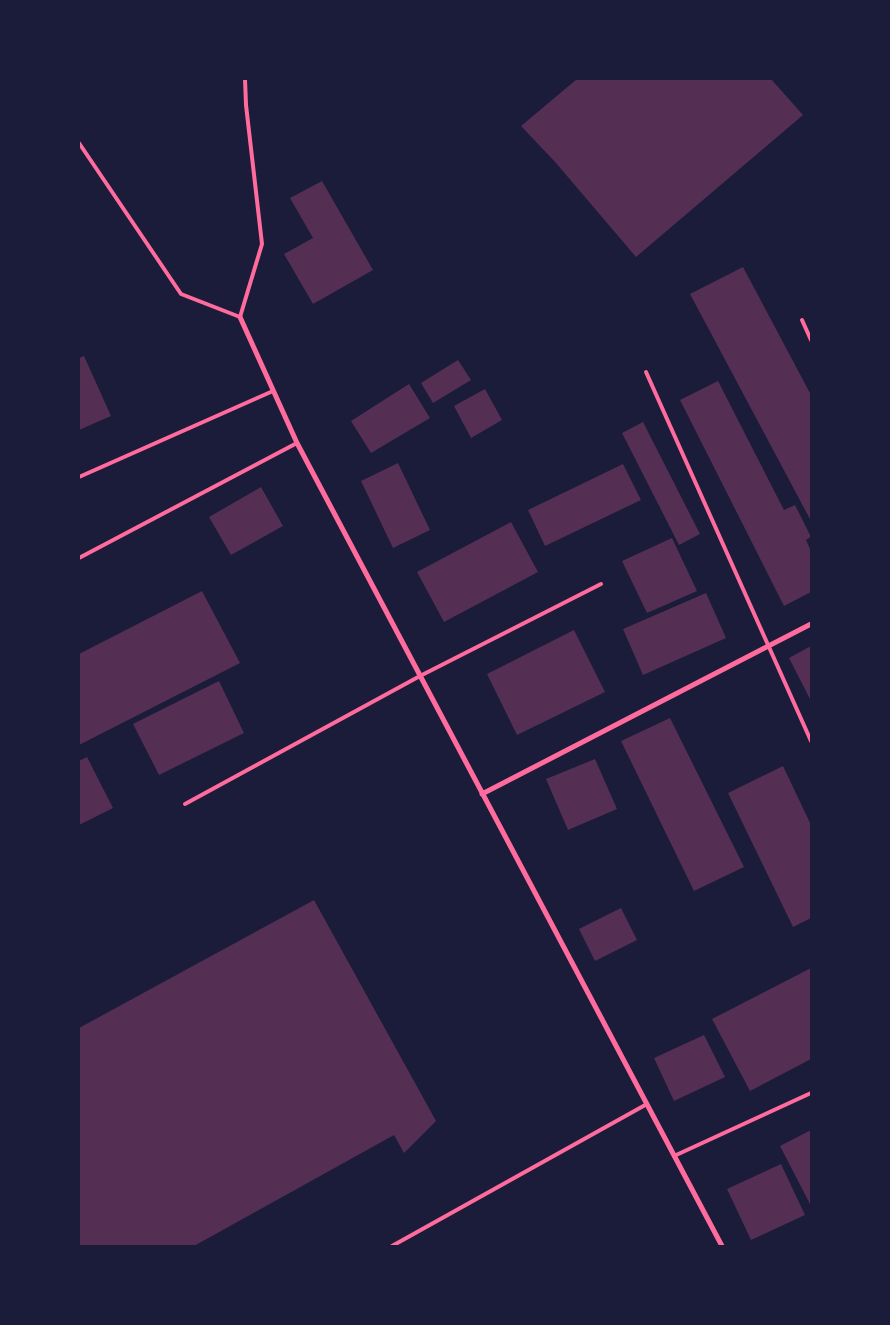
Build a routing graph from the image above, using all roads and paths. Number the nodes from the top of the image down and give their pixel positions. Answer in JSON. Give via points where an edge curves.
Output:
{"nodes":[{"id":1,"x":245,"y":79,"type":"edge"},
{"id":2,"x":79,"y":143,"type":"edge"},
{"id":3,"x":240,"y":317,"type":"junction"},
{"id":4,"x":802,"y":320,"type":"dead end"},
{"id":5,"x":811,"y":340,"type":"edge"},
{"id":6,"x":646,"y":372,"type":"dead end"},
{"id":7,"x":273,"y":391,"type":"junction"},
{"id":8,"x":297,"y":443,"type":"junction"},
{"id":9,"x":79,"y":477,"type":"edge"},
{"id":10,"x":79,"y":558,"type":"edge"},
{"id":11,"x":601,"y":584,"type":"dead end"},
{"id":12,"x":811,"y":624,"type":"edge"},
{"id":13,"x":769,"y":646,"type":"junction"},
{"id":14,"x":420,"y":676,"type":"junction"},
{"id":15,"x":811,"y":741,"type":"edge"},
{"id":16,"x":482,"y":794,"type":"junction"},
{"id":17,"x":184,"y":804,"type":"dead end"},
{"id":18,"x":811,"y":1093,"type":"edge"},
{"id":19,"x":647,"y":1104,"type":"junction"},
{"id":20,"x":674,"y":1156,"type":"junction"},
{"id":21,"x":392,"y":1246,"type":"edge"},
{"id":22,"x":722,"y":1246,"type":"edge"}],
"edges":[{"from":1,"to":3,"type":"lane","via":[[262,244]]},
{"from":2,"to":3,"type":"lane","via":[[181,294]]},
{"from":3,"to":7,"type":"street"},
{"from":4,"to":5,"type":"lane"},
{"from":6,"to":13,"type":"lane"},
{"from":7,"to":8,"type":"street"},
{"from":7,"to":9,"type":"lane"},
{"from":8,"to":10,"type":"lane"},
{"from":8,"to":14,"type":"street"},
{"from":11,"to":14,"type":"lane"},
{"from":12,"to":13,"type":"street"},
{"from":13,"to":15,"type":"lane"},
{"from":13,"to":16,"type":"street"},
{"from":14,"to":16,"type":"street"},
{"from":14,"to":17,"type":"lane"},
{"from":16,"to":19,"type":"street"},
{"from":18,"to":20,"type":"lane"},
{"from":19,"to":20,"type":"street"},
{"from":19,"to":21,"type":"lane"},
{"from":20,"to":22,"type":"street"}]}
